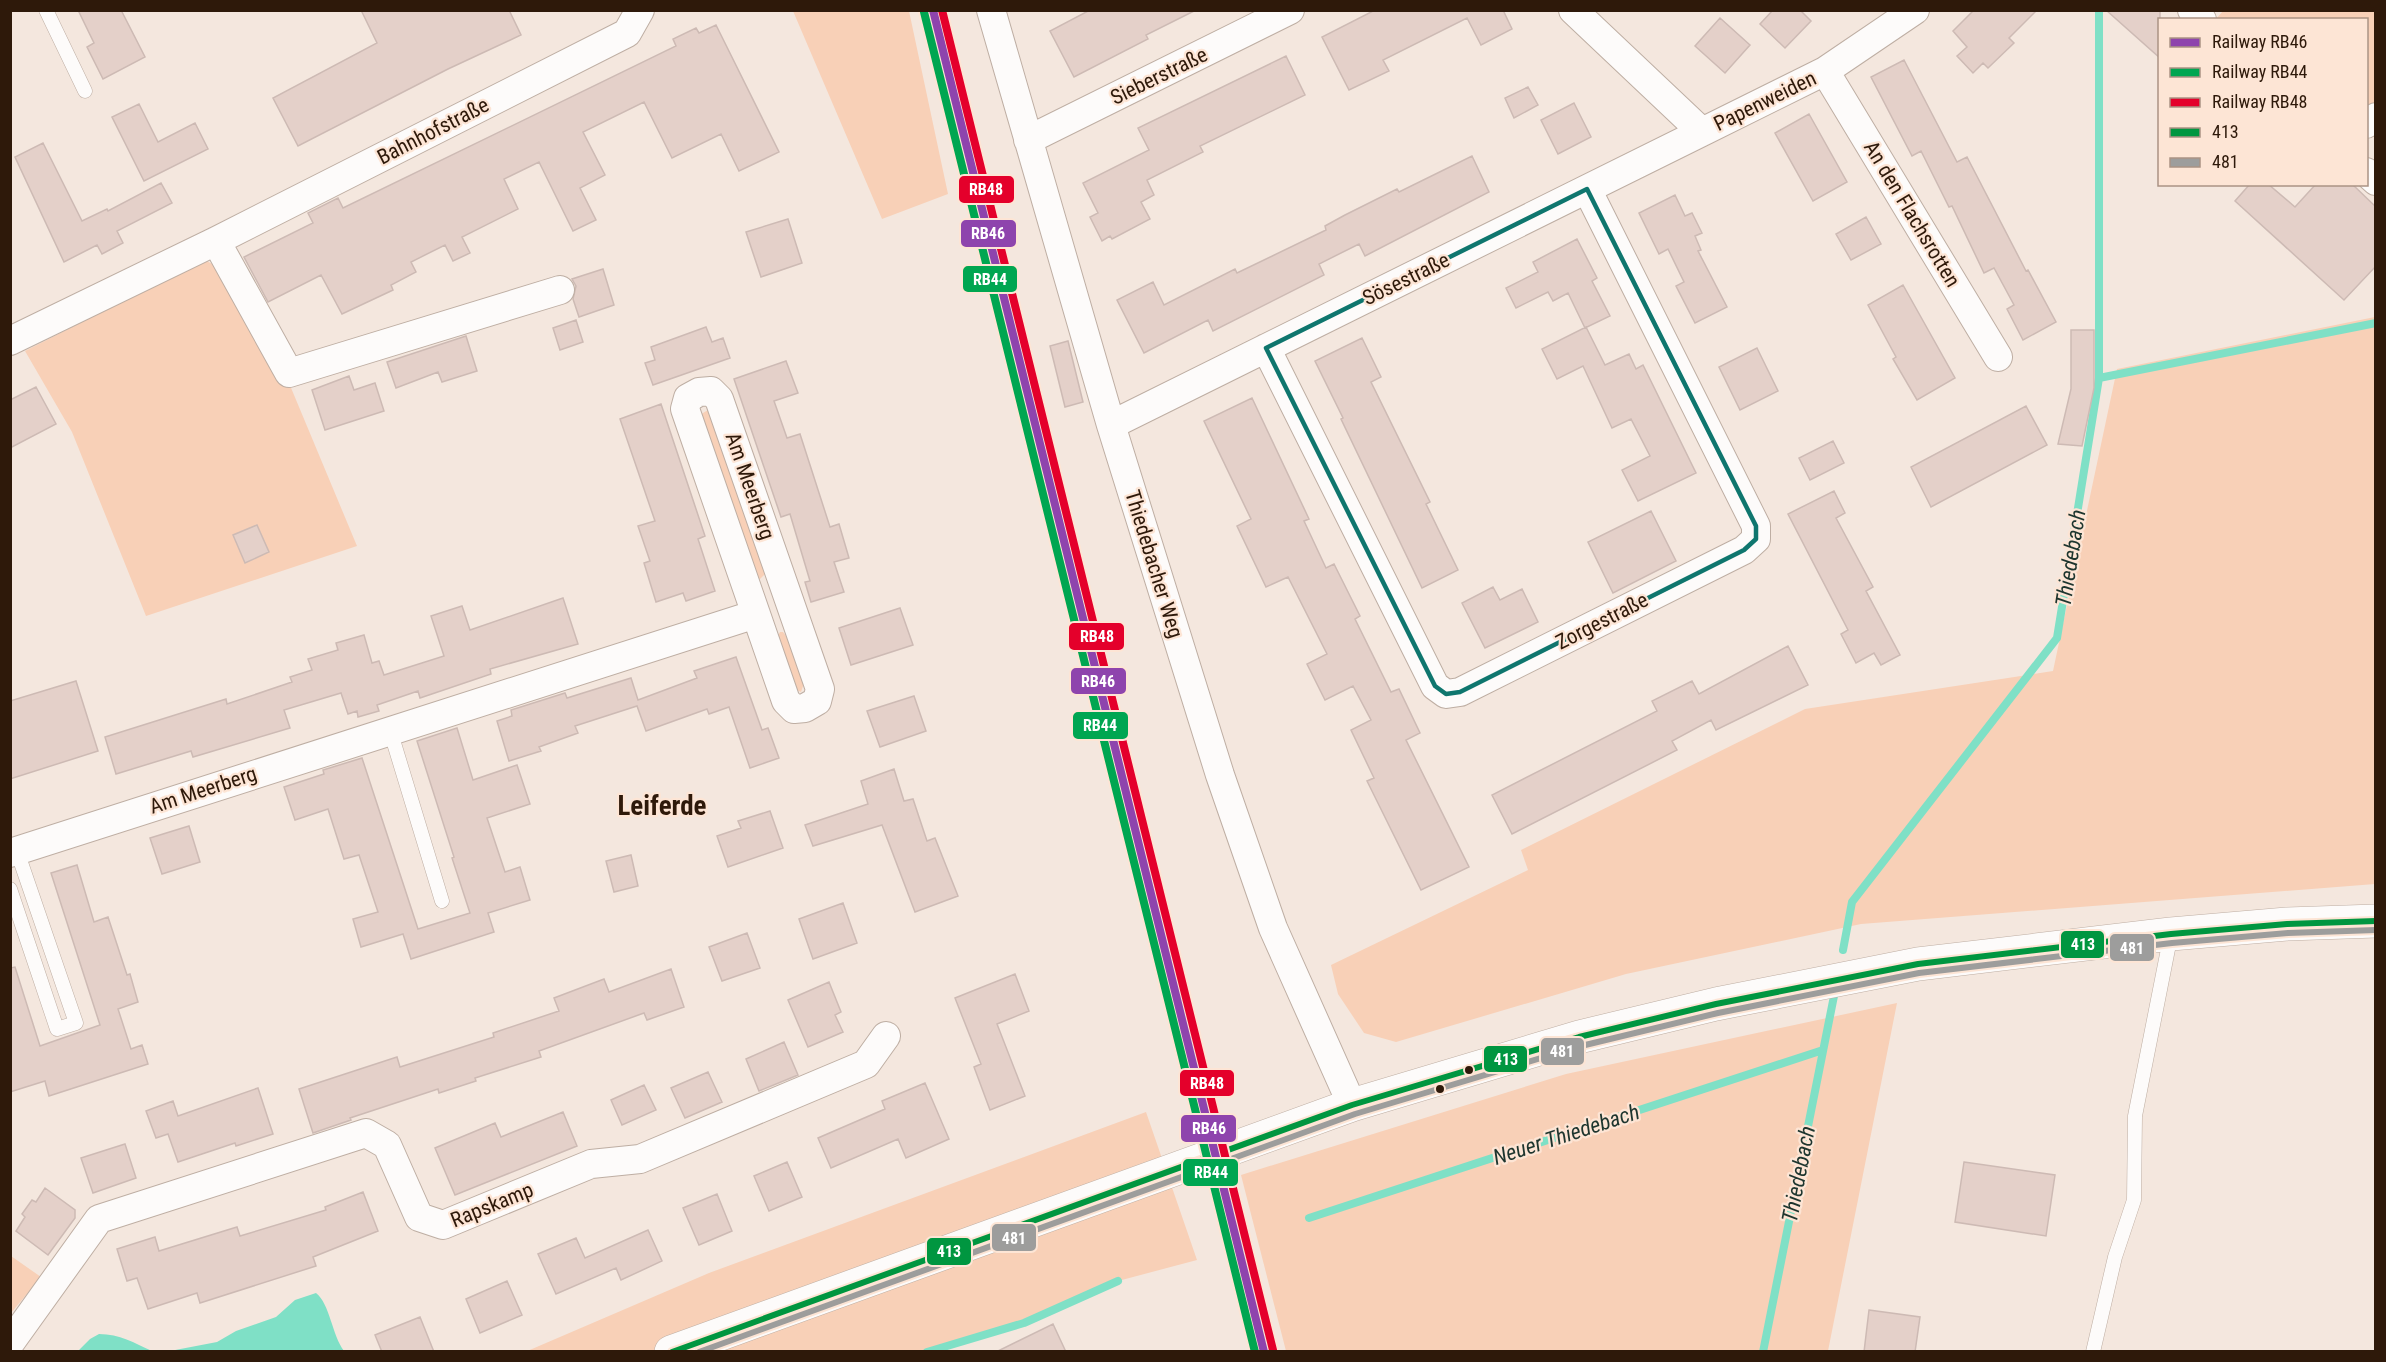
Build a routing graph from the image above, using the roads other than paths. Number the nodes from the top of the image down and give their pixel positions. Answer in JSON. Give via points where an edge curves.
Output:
{"nodes":[{"id":1,"x":45,"y":10,"type":"edge"},
{"id":2,"x":640,"y":10,"type":"edge"},
{"id":3,"x":991,"y":10,"type":"edge"},
{"id":4,"x":1290,"y":10,"type":"edge"},
{"id":5,"x":1573,"y":10,"type":"edge"},
{"id":6,"x":1915,"y":10,"type":"edge"},
{"id":7,"x":1826,"y":71,"type":"junction"},
{"id":8,"x":85,"y":91,"type":"dead end"},
{"id":9,"x":1702,"y":132,"type":"junction"},
{"id":10,"x":1028,"y":140,"type":"junction"},
{"id":11,"x":1587,"y":189,"type":"junction"},
{"id":12,"x":216,"y":241,"type":"junction"},
{"id":13,"x":560,"y":290,"type":"dead end"},
{"id":14,"x":10,"y":341,"type":"edge"},
{"id":15,"x":1266,"y":348,"type":"junction"},
{"id":16,"x":1998,"y":357,"type":"dead end"},
{"id":17,"x":1111,"y":425,"type":"junction"},
{"id":18,"x":756,"y":614,"type":"junction"},
{"id":19,"x":390,"y":730,"type":"junction"},
{"id":20,"x":14,"y":852,"type":"edge"},
{"id":21,"x":10,"y":889,"type":"edge"},
{"id":22,"x":442,"y":901,"type":"dead end"},
{"id":23,"x":2376,"y":921,"type":"edge"},
{"id":24,"x":2171,"y":934,"type":"junction"},
{"id":25,"x":886,"y":1036,"type":"dead end"},
{"id":26,"x":1352,"y":1105,"type":"junction"},
{"id":27,"x":10,"y":1343,"type":"edge"},
{"id":28,"x":671,"y":1352,"type":"edge"},
{"id":29,"x":2093,"y":1352,"type":"edge"}],
"edges":[{"from":1,"to":8,"type":"lane"},
{"from":2,"to":12,"type":"street","name":"Bahnhofstraße","via":[[627,33]]},
{"from":3,"to":10,"type":"street","name":"Thiedebacher Weg"},
{"from":4,"to":10,"type":"street","name":"Sieberstraße"},
{"from":5,"to":9,"type":"street","name":"Papenweiden"},
{"from":6,"to":7,"type":"street","name":"Papenweiden"},
{"from":7,"to":9,"type":"street","name":"Papenweiden"},
{"from":7,"to":16,"type":"street","name":"An den Flachsrotten"},
{"from":9,"to":11,"type":"street","name":"Sösestraße"},
{"from":10,"to":17,"type":"street","name":"Thiedebacher Weg"},
{"from":11,"to":15,"type":"street","name":"Sösestraße"},
{"from":11,"to":15,"type":"street","name":"Zorgestraße","via":[[1756,526],[1756,539],[1744,550],[1460,692],[1446,693],[1435,686]]},
{"from":12,"to":13,"type":"street","via":[[289,373]]},
{"from":12,"to":14,"type":"street","name":"Bahnhofstraße"},
{"from":15,"to":17,"type":"street","name":"Sösestraße"},
{"from":17,"to":26,"type":"street","name":"Thiedebacher Weg","via":[[1254,877]]},
{"from":18,"to":18,"type":"street","name":"Am Meerberg","via":[[685,409],[688,398],[699,392],[711,391],[719,399],[820,688],[818,701],[794,709],[786,701]]},
{"from":18,"to":19,"type":"street","name":"Am Meerberg"},
{"from":19,"to":20,"type":"street","name":"Am Meerberg"},
{"from":19,"to":22,"type":"lane"},
{"from":20,"to":21,"type":"lane","name":"Am Meerberg","via":[[76,1023],[57,1029]]},
{"from":23,"to":24,"type":"street"},
{"from":24,"to":26,"type":"street","via":[[1917,964],[1737,999],[1579,1037]]},
{"from":24,"to":29,"type":"lane","via":[[2135,1116],[2134,1200],[2115,1257]]},
{"from":25,"to":27,"type":"street","name":"Rapskamp","via":[[866,1064],[640,1159],[591,1164],[443,1225],[420,1217],[387,1145],[366,1133],[99,1219]]},
{"from":26,"to":28,"type":"street"}]}
